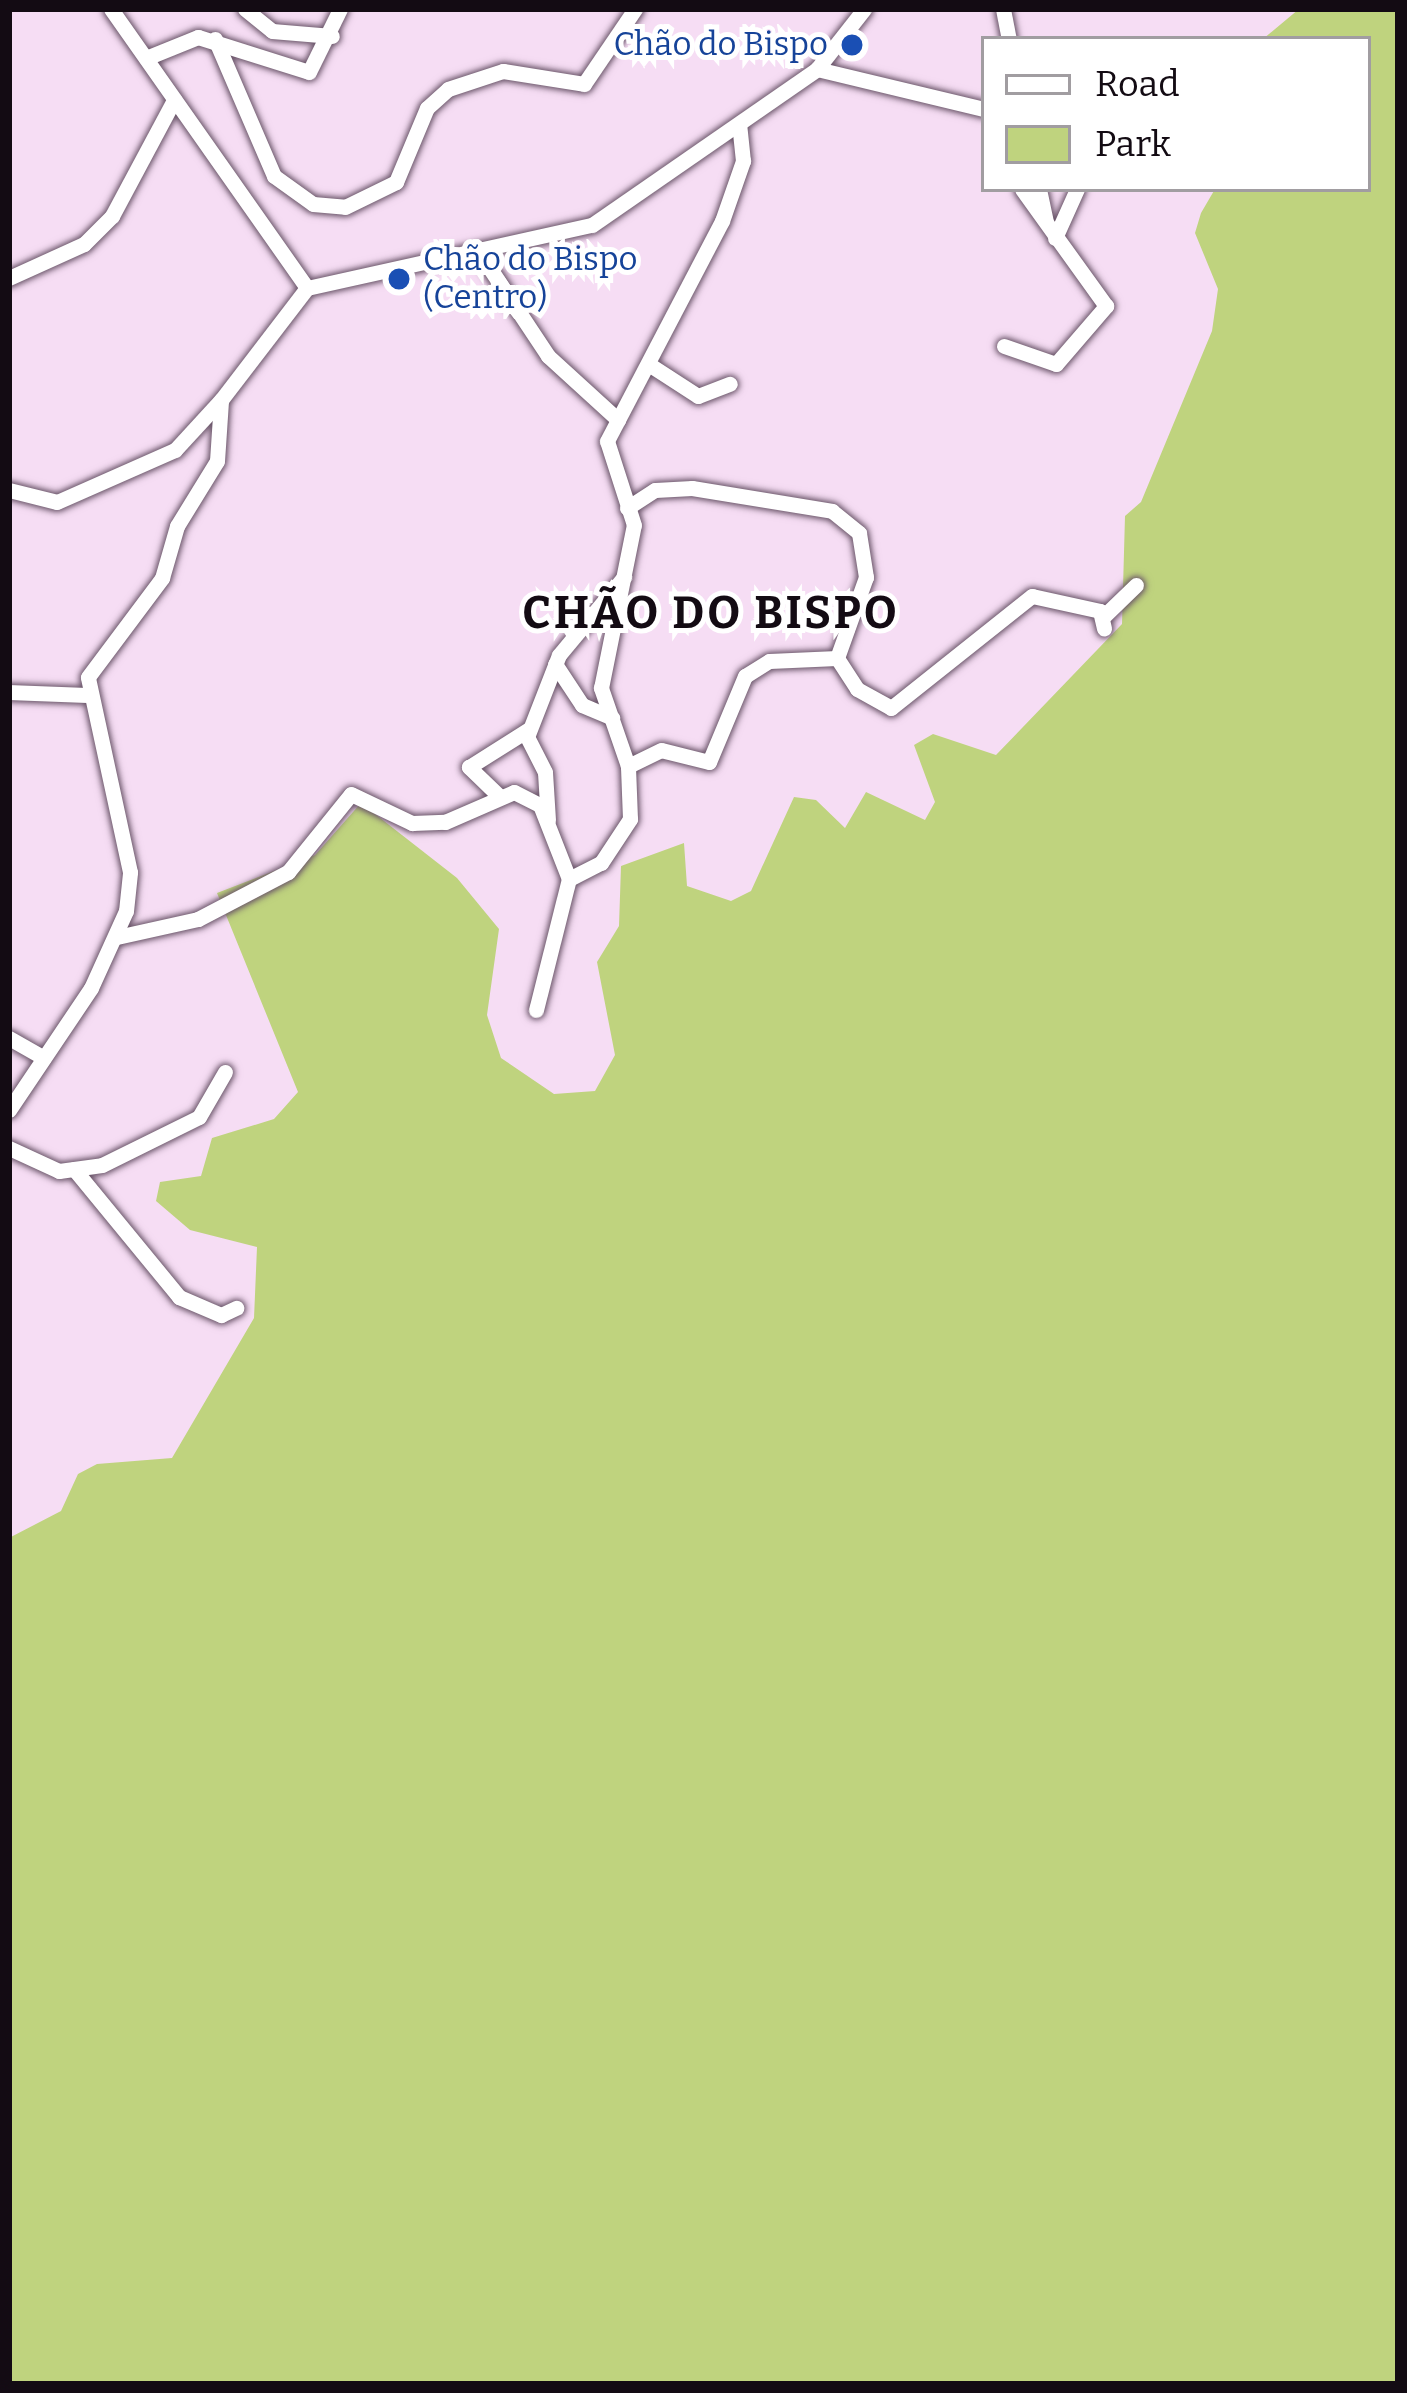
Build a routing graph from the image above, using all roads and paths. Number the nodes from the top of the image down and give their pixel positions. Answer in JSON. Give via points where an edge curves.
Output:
{"nodes":[{"id":1,"x":112,"y":9,"type":"edge"},
{"id":2,"x":245,"y":9,"type":"edge"},
{"id":3,"x":340,"y":9,"type":"edge"},
{"id":4,"x":634,"y":9,"type":"edge"},
{"id":5,"x":864,"y":9,"type":"edge"},
{"id":6,"x":332,"y":36,"type":"junction"},
{"id":7,"x":215,"y":39,"type":"junction"},
{"id":8,"x":146,"y":58,"type":"junction"},
{"id":9,"x":818,"y":69,"type":"junction"},
{"id":10,"x":174,"y":100,"type":"junction"},
{"id":11,"x":981,"y":108,"type":"edge"},
{"id":12,"x":739,"y":125,"type":"junction"},
{"id":13,"x":1024,"y":192,"type":"edge"},
{"id":14,"x":1040,"y":192,"type":"edge"},
{"id":15,"x":1075,"y":192,"type":"edge"},
{"id":16,"x":1050,"y":231,"type":"junction"},
{"id":17,"x":479,"y":252,"type":"junction"},
{"id":18,"x":9,"y":278,"type":"edge"},
{"id":19,"x":307,"y":288,"type":"junction"},
{"id":20,"x":1004,"y":346,"type":"dead end"},
{"id":21,"x":650,"y":365,"type":"junction"},
{"id":22,"x":730,"y":384,"type":"dead end"},
{"id":23,"x":221,"y":400,"type":"junction"},
{"id":24,"x":618,"y":420,"type":"junction"},
{"id":25,"x":9,"y":490,"type":"edge"},
{"id":26,"x":627,"y":508,"type":"junction"},
{"id":27,"x":623,"y":577,"type":"junction"},
{"id":28,"x":1136,"y":585,"type":"dead end"},
{"id":29,"x":837,"y":658,"type":"junction"},
{"id":30,"x":555,"y":664,"type":"junction"},
{"id":31,"x":9,"y":692,"type":"edge"},
{"id":32,"x":86,"y":695,"type":"junction"},
{"id":33,"x":612,"y":718,"type":"junction"},
{"id":34,"x":529,"y":729,"type":"junction"},
{"id":35,"x":628,"y":766,"type":"junction"},
{"id":36,"x":500,"y":796,"type":"junction"},
{"id":37,"x":548,"y":823,"type":"junction"},
{"id":38,"x":569,"y":879,"type":"junction"},
{"id":39,"x":117,"y":938,"type":"junction"},
{"id":40,"x":536,"y":1010,"type":"dead end"},
{"id":41,"x":9,"y":1038,"type":"edge"},
{"id":42,"x":44,"y":1058,"type":"junction"},
{"id":43,"x":225,"y":1072,"type":"dead end"},
{"id":44,"x":9,"y":1111,"type":"edge"},
{"id":45,"x":9,"y":1148,"type":"edge"},
{"id":46,"x":74,"y":1169,"type":"junction"},
{"id":47,"x":236,"y":1308,"type":"dead end"}],
"edges":[{"from":1,"to":8,"type":"street"},
{"from":2,"to":6,"type":"street","via":[[272,31]]},
{"from":3,"to":6,"type":"street"},
{"from":4,"to":7,"type":"street","via":[[596,78],[571,86],[503,71],[467,79],[427,108],[396,182],[329,208],[274,176]]},
{"from":5,"to":9,"type":"street"},
{"from":6,"to":7,"type":"street","via":[[309,72]]},
{"from":7,"to":8,"type":"street"},
{"from":8,"to":10,"type":"street"},
{"from":9,"to":11,"type":"street"},
{"from":9,"to":12,"type":"street"},
{"from":10,"to":18,"type":"street","via":[[112,216],[84,244]]},
{"from":10,"to":19,"type":"street"},
{"from":12,"to":17,"type":"street","via":[[592,225]]},
{"from":12,"to":21,"type":"street","via":[[743,161],[722,221],[667,308]]},
{"from":13,"to":16,"type":"street"},
{"from":14,"to":16,"type":"street"},
{"from":15,"to":16,"type":"street"},
{"from":16,"to":20,"type":"street","via":[[1106,306],[1102,320],[1055,364]]},
{"from":17,"to":19,"type":"street"},
{"from":17,"to":24,"type":"street","via":[[548,356]]},
{"from":19,"to":23,"type":"street"},
{"from":21,"to":22,"type":"street","via":[[698,396]]},
{"from":21,"to":24,"type":"street"},
{"from":23,"to":25,"type":"street","via":[[176,450],[57,502]]},
{"from":23,"to":32,"type":"street","via":[[217,461],[150,601],[99,658]]},
{"from":24,"to":26,"type":"street","via":[[607,441]]},
{"from":26,"to":27,"type":"street"},
{"from":26,"to":29,"type":"street","via":[[655,490],[692,488],[848,519],[866,577]]},
{"from":27,"to":30,"type":"street"},
{"from":27,"to":33,"type":"street","via":[[602,688]]},
{"from":28,"to":29,"type":"street","via":[[1105,622],[1032,596],[891,708],[856,689]]},
{"from":29,"to":35,"type":"street","via":[[770,661],[745,676],[699,768],[661,750]]},
{"from":30,"to":33,"type":"street","via":[[582,705]]},
{"from":30,"to":34,"type":"street"},
{"from":31,"to":32,"type":"street"},
{"from":32,"to":39,"type":"street","via":[[130,872]]},
{"from":33,"to":35,"type":"street"},
{"from":34,"to":36,"type":"street","via":[[469,767]]},
{"from":34,"to":37,"type":"street"},
{"from":35,"to":38,"type":"street","via":[[630,819],[602,863]]},
{"from":36,"to":37,"type":"street","via":[[530,797]]},
{"from":36,"to":39,"type":"street","via":[[445,822],[412,824],[351,794],[288,872],[198,919]]},
{"from":37,"to":38,"type":"street"},
{"from":38,"to":40,"type":"street"},
{"from":39,"to":42,"type":"street"},
{"from":41,"to":42,"type":"street"},
{"from":42,"to":44,"type":"street"},
{"from":43,"to":46,"type":"street","via":[[213,1103],[167,1138]]},
{"from":45,"to":46,"type":"street"},
{"from":46,"to":47,"type":"street","via":[[179,1297],[220,1315]]}]}
